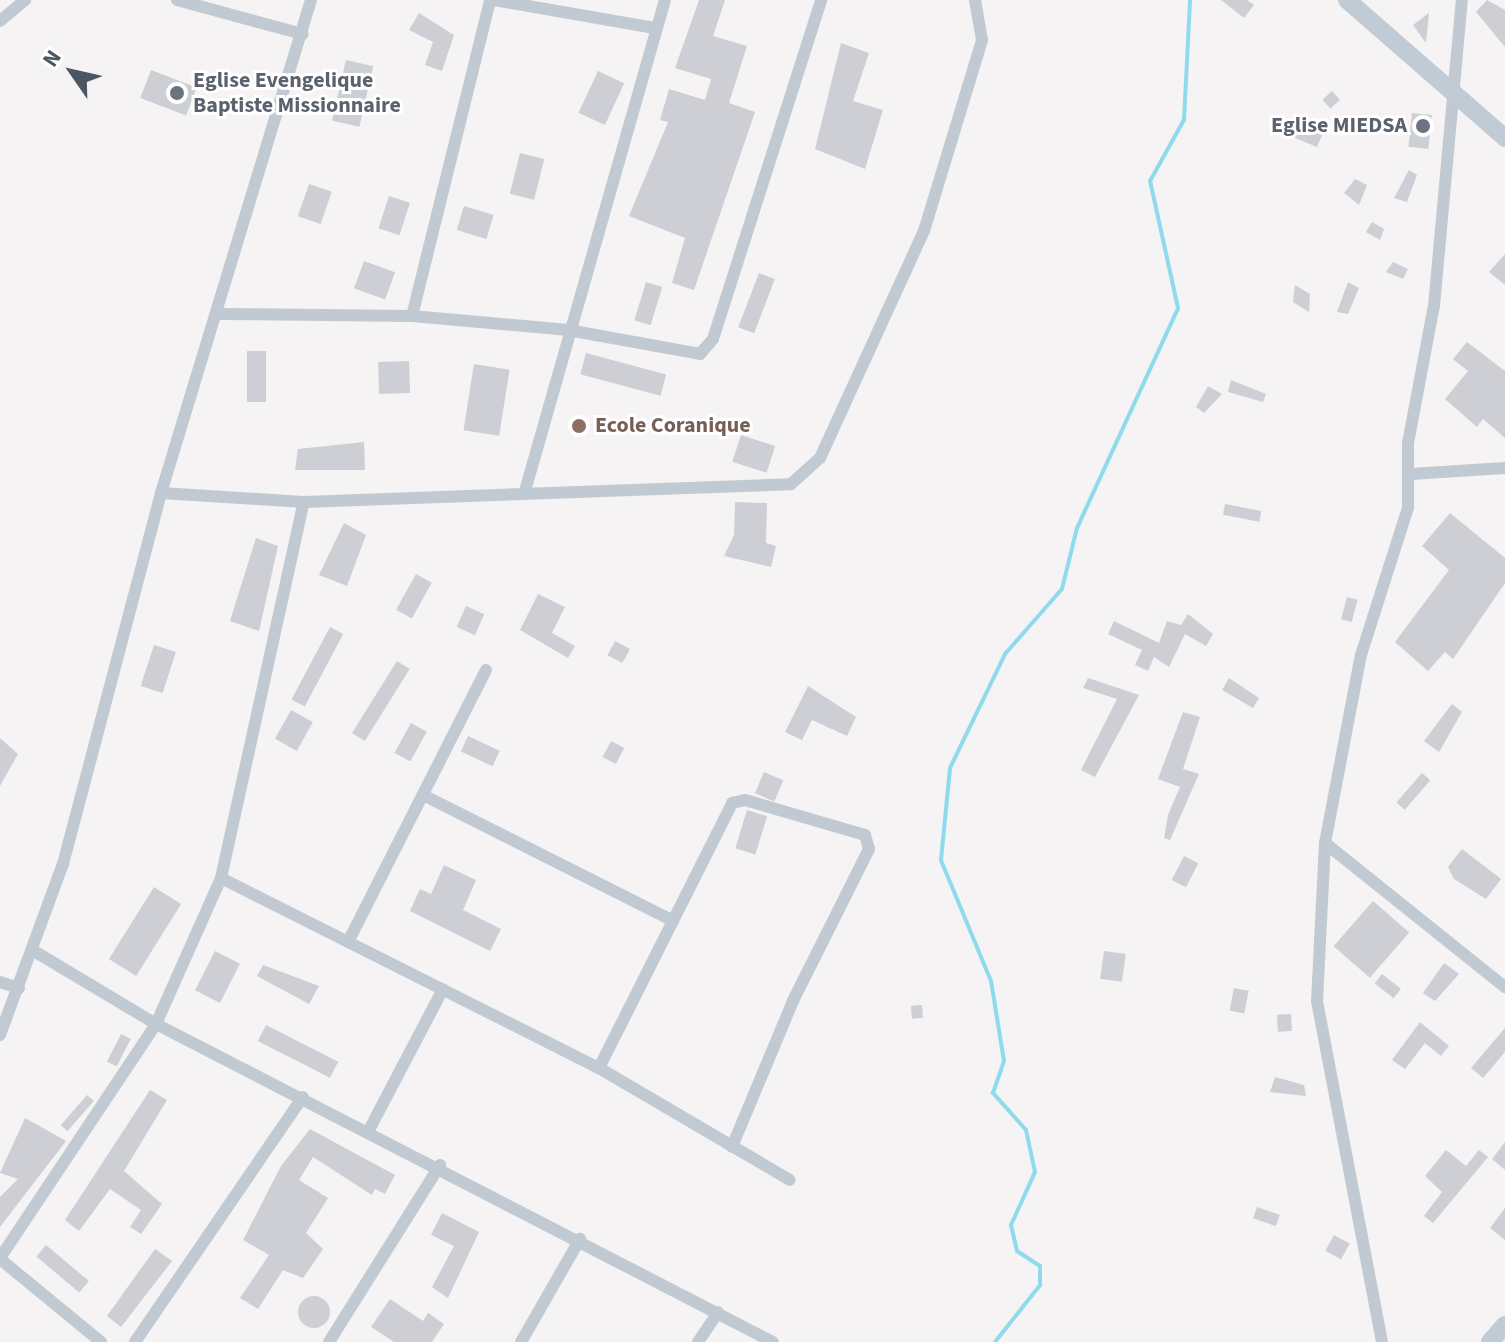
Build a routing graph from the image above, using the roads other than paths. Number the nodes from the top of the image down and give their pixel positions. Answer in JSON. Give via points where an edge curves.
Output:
{"nodes":[{"id":1,"x":25,"y":0,"type":"edge"},
{"id":2,"x":177,"y":0,"type":"edge"},
{"id":3,"x":311,"y":0,"type":"edge"},
{"id":4,"x":492,"y":0,"type":"edge"},
{"id":5,"x":665,"y":0,"type":"edge"},
{"id":6,"x":821,"y":0,"type":"edge"},
{"id":7,"x":975,"y":0,"type":"edge"},
{"id":8,"x":1347,"y":0,"type":"edge"},
{"id":9,"x":1462,"y":0,"type":"edge"},
{"id":10,"x":0,"y":21,"type":"edge"},
{"id":11,"x":655,"y":28,"type":"junction"},
{"id":12,"x":302,"y":34,"type":"junction"},
{"id":13,"x":1451,"y":90,"type":"junction"},
{"id":14,"x":1505,"y":138,"type":"edge"},
{"id":15,"x":221,"y":314,"type":"junction"},
{"id":16,"x":412,"y":316,"type":"junction"},
{"id":17,"x":568,"y":330,"type":"junction"},
{"id":18,"x":1505,"y":468,"type":"edge"},
{"id":19,"x":1411,"y":474,"type":"junction"},
{"id":20,"x":525,"y":491,"type":"junction"},
{"id":21,"x":161,"y":493,"type":"junction"},
{"id":22,"x":304,"y":502,"type":"junction"},
{"id":23,"x":486,"y":670,"type":"dead end"},
{"id":24,"x":423,"y":795,"type":"junction"},
{"id":25,"x":1325,"y":843,"type":"junction"},
{"id":26,"x":221,"y":878,"type":"junction"},
{"id":27,"x":673,"y":921,"type":"junction"},
{"id":28,"x":348,"y":942,"type":"junction"},
{"id":29,"x":34,"y":951,"type":"junction"},
{"id":30,"x":0,"y":982,"type":"edge"},
{"id":31,"x":1505,"y":987,"type":"edge"},
{"id":32,"x":19,"y":988,"type":"junction"},
{"id":33,"x":443,"y":989,"type":"junction"},
{"id":34,"x":156,"y":1024,"type":"junction"},
{"id":35,"x":0,"y":1035,"type":"edge"},
{"id":36,"x":599,"y":1068,"type":"junction"},
{"id":37,"x":303,"y":1097,"type":"junction"},
{"id":38,"x":369,"y":1130,"type":"junction"},
{"id":39,"x":732,"y":1147,"type":"junction"},
{"id":40,"x":440,"y":1165,"type":"junction"},
{"id":41,"x":790,"y":1180,"type":"dead end"},
{"id":42,"x":580,"y":1239,"type":"junction"},
{"id":43,"x":0,"y":1258,"type":"edge"},
{"id":44,"x":718,"y":1312,"type":"junction"},
{"id":45,"x":1505,"y":1325,"type":"edge"},
{"id":46,"x":101,"y":1342,"type":"edge"},
{"id":47,"x":135,"y":1342,"type":"edge"},
{"id":48,"x":329,"y":1342,"type":"edge"},
{"id":49,"x":521,"y":1342,"type":"edge"},
{"id":50,"x":698,"y":1342,"type":"edge"},
{"id":51,"x":773,"y":1342,"type":"edge"},
{"id":52,"x":1382,"y":1342,"type":"edge"},
{"id":53,"x":1490,"y":1342,"type":"edge"}],
"edges":[{"from":1,"to":10,"type":"street"},
{"from":2,"to":12,"type":"street"},
{"from":3,"to":12,"type":"street"},
{"from":4,"to":11,"type":"street"},
{"from":4,"to":16,"type":"street"},
{"from":5,"to":11,"type":"street"},
{"from":6,"to":17,"type":"street","via":[[708,349],[693,354]]},
{"from":7,"to":20,"type":"street","via":[[982,40],[924,231],[807,473],[774,488]]},
{"from":8,"to":13,"type":"street"},
{"from":9,"to":13,"type":"street"},
{"from":11,"to":17,"type":"street"},
{"from":12,"to":15,"type":"street"},
{"from":13,"to":14,"type":"street"},
{"from":13,"to":19,"type":"street","via":[[1449,166],[1408,443]]},
{"from":15,"to":16,"type":"street"},
{"from":15,"to":21,"type":"street"},
{"from":16,"to":17,"type":"street"},
{"from":17,"to":20,"type":"street"},
{"from":18,"to":19,"type":"street"},
{"from":19,"to":25,"type":"street","via":[[1394,566],[1361,655]]},
{"from":20,"to":22,"type":"street"},
{"from":21,"to":22,"type":"street"},
{"from":21,"to":29,"type":"street"},
{"from":22,"to":26,"type":"street"},
{"from":23,"to":24,"type":"street"},
{"from":24,"to":27,"type":"street"},
{"from":24,"to":28,"type":"street"},
{"from":25,"to":31,"type":"street"},
{"from":25,"to":52,"type":"street","via":[[1317,1001]]},
{"from":26,"to":28,"type":"street"},
{"from":26,"to":34,"type":"street"},
{"from":27,"to":36,"type":"street"},
{"from":27,"to":39,"type":"street","via":[[737,799],[869,839]]},
{"from":28,"to":33,"type":"street"},
{"from":29,"to":32,"type":"street"},
{"from":29,"to":34,"type":"street"},
{"from":30,"to":32,"type":"street"},
{"from":32,"to":35,"type":"street"},
{"from":33,"to":36,"type":"street"},
{"from":33,"to":38,"type":"street"},
{"from":34,"to":37,"type":"street"},
{"from":34,"to":43,"type":"street"},
{"from":36,"to":39,"type":"street"},
{"from":37,"to":38,"type":"street"},
{"from":37,"to":47,"type":"street"},
{"from":38,"to":40,"type":"street"},
{"from":39,"to":41,"type":"street"},
{"from":40,"to":42,"type":"street"},
{"from":40,"to":48,"type":"street"},
{"from":42,"to":44,"type":"street"},
{"from":42,"to":49,"type":"street"},
{"from":43,"to":46,"type":"street"},
{"from":44,"to":50,"type":"street"},
{"from":44,"to":51,"type":"street"},
{"from":45,"to":53,"type":"street"}]}
